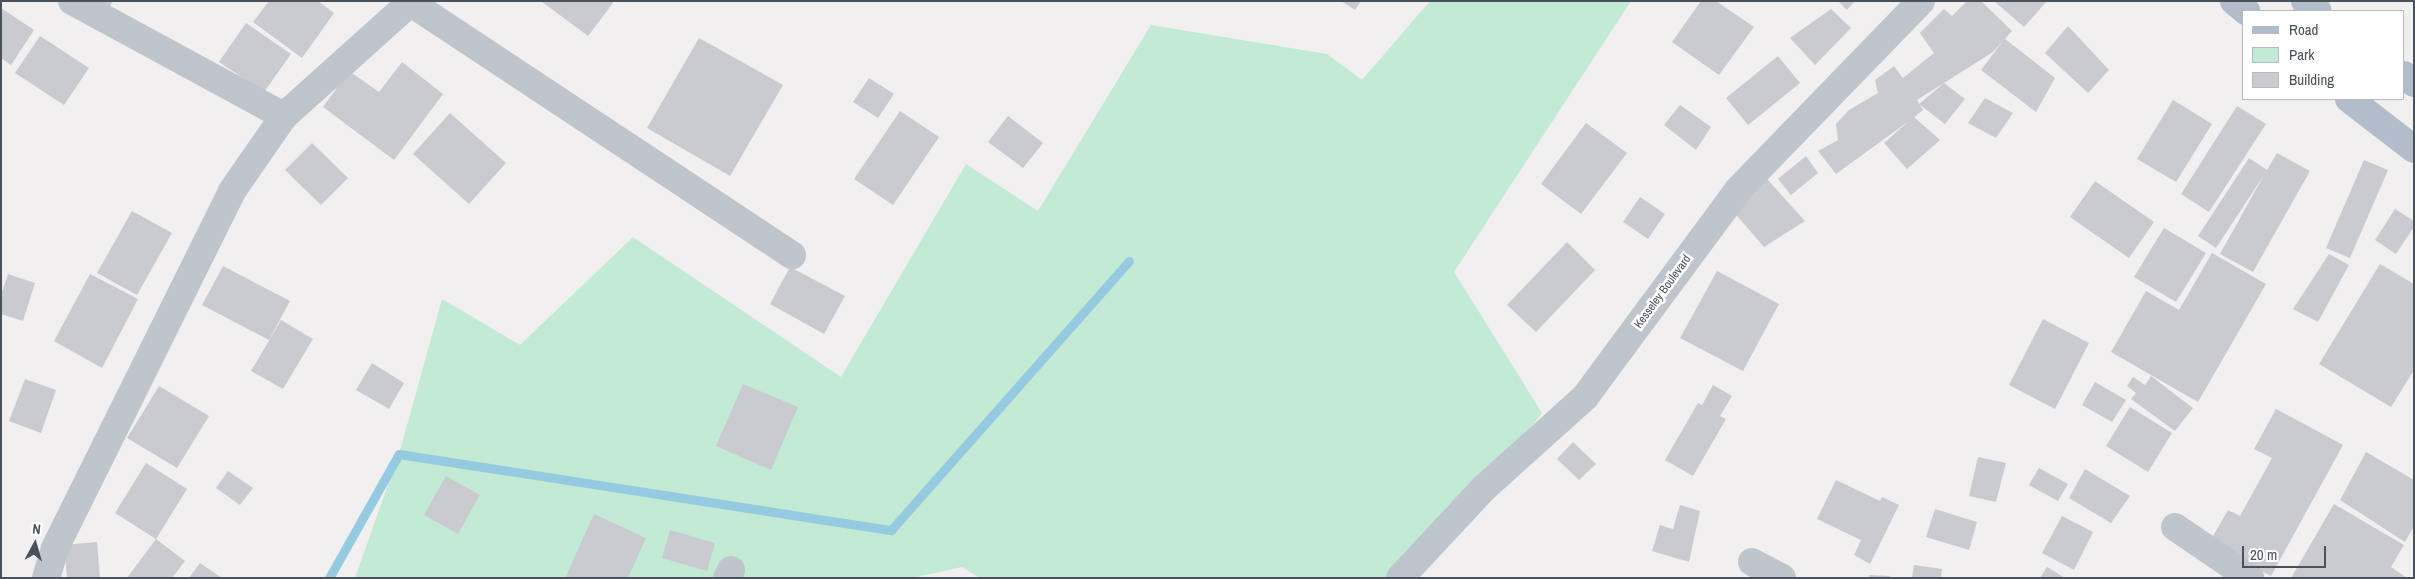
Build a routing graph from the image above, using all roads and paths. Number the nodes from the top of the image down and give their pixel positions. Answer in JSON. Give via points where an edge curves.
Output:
{"nodes":[{"id":1,"x":72,"y":1,"type":"edge"},
{"id":2,"x":1920,"y":1,"type":"edge"},
{"id":3,"x":2234,"y":1,"type":"edge"},
{"id":4,"x":2305,"y":1,"type":"edge"},
{"id":5,"x":411,"y":2,"type":"edge"},
{"id":6,"x":2245,"y":10,"type":"edge"},
{"id":7,"x":2317,"y":10,"type":"edge"},
{"id":8,"x":2350,"y":100,"type":"edge"},
{"id":9,"x":284,"y":116,"type":"junction"},
{"id":10,"x":2414,"y":149,"type":"edge"},
{"id":11,"x":792,"y":255,"type":"dead end"},
{"id":12,"x":2176,"y":527,"type":"dead end"},
{"id":13,"x":1752,"y":562,"type":"dead end"},
{"id":14,"x":46,"y":578,"type":"edge"},
{"id":15,"x":1400,"y":578,"type":"edge"},
{"id":16,"x":1782,"y":578,"type":"edge"},
{"id":17,"x":2250,"y":578,"type":"edge"}],
"edges":[{"from":1,"to":9,"type":"street"},
{"from":2,"to":15,"type":"street","name":"Kesseley Boulevard","via":[[1738,190],[1585,397],[1484,488]]},
{"from":3,"to":6,"type":"main road"},
{"from":4,"to":7,"type":"main road"},
{"from":5,"to":9,"type":"street"},
{"from":5,"to":11,"type":"street"},
{"from":8,"to":10,"type":"main road"},
{"from":9,"to":14,"type":"street","via":[[232,191],[55,548]]},
{"from":12,"to":17,"type":"street"},
{"from":13,"to":16,"type":"street"}]}
